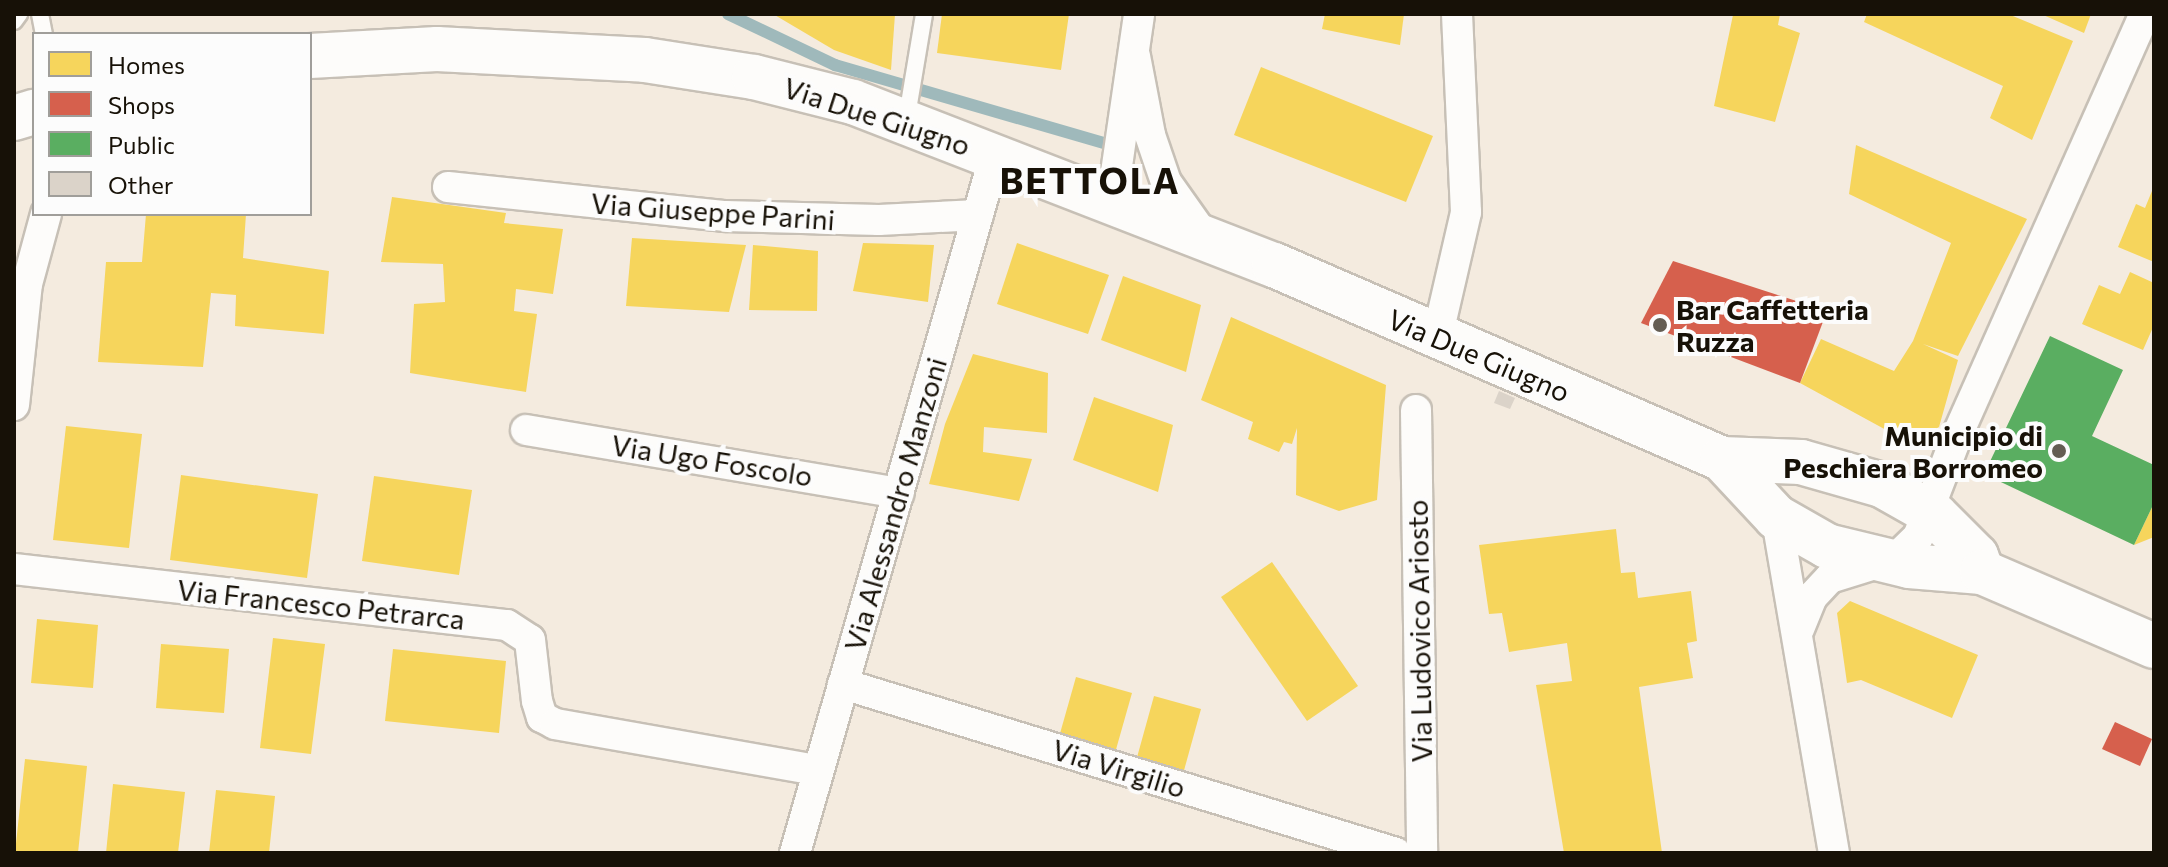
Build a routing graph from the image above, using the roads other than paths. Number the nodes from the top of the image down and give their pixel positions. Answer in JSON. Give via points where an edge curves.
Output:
{"nodes":[{"id":1,"x":19,"y":14,"type":"edge"},
{"id":2,"x":924,"y":14,"type":"edge"},
{"id":3,"x":1139,"y":14,"type":"edge"},
{"id":4,"x":1457,"y":14,"type":"edge"},
{"id":5,"x":2145,"y":14,"type":"edge"},
{"id":6,"x":14,"y":21,"type":"edge"},
{"id":7,"x":312,"y":56,"type":"edge"},
{"id":8,"x":1135,"y":56,"type":"junction"},
{"id":9,"x":910,"y":111,"type":"junction"},
{"id":10,"x":995,"y":155,"type":"junction"},
{"id":11,"x":448,"y":187,"type":"dead end"},
{"id":12,"x":1112,"y":200,"type":"junction"},
{"id":13,"x":978,"y":215,"type":"junction"},
{"id":14,"x":45,"y":216,"type":"edge"},
{"id":15,"x":1205,"y":237,"type":"junction"},
{"id":16,"x":14,"y":253,"type":"edge"},
{"id":17,"x":27,"y":284,"type":"junction"},
{"id":18,"x":1437,"y":338,"type":"junction"},
{"id":19,"x":14,"y":405,"type":"edge"},
{"id":20,"x":1416,"y":410,"type":"dead end"},
{"id":21,"x":526,"y":430,"type":"dead end"},
{"id":22,"x":1722,"y":459,"type":"junction"},
{"id":23,"x":1801,"y":462,"type":"junction"},
{"id":24,"x":899,"y":493,"type":"junction"},
{"id":25,"x":1928,"y":510,"type":"junction"},
{"id":26,"x":1776,"y":517,"type":"junction"},
{"id":27,"x":1886,"y":562,"type":"junction"},
{"id":28,"x":14,"y":569,"type":"edge"},
{"id":29,"x":1982,"y":572,"type":"junction"},
{"id":30,"x":1799,"y":629,"type":"junction"},
{"id":31,"x":2154,"y":646,"type":"edge"},
{"id":32,"x":843,"y":684,"type":"junction"},
{"id":33,"x":817,"y":770,"type":"junction"},
{"id":34,"x":795,"y":853,"type":"edge"},
{"id":35,"x":1396,"y":853,"type":"edge"},
{"id":36,"x":1422,"y":853,"type":"edge"},
{"id":37,"x":1834,"y":853,"type":"edge"}],
"edges":[{"from":1,"to":6,"type":"lane"},
{"from":2,"to":9,"type":"lane"},
{"from":3,"to":8,"type":"street"},
{"from":4,"to":18,"type":"street","via":[[1466,212]]},
{"from":5,"to":25,"type":"street"},
{"from":7,"to":9,"type":"main road","name":"Via Due Giugno","via":[[437,49],[645,60]]},
{"from":8,"to":12,"type":"street"},
{"from":8,"to":15,"type":"street","via":[[1150,135],[1166,182]]},
{"from":9,"to":10,"type":"main road","name":"Via Due Giugno"},
{"from":10,"to":12,"type":"main road","name":"Via Due Giugno"},
{"from":10,"to":13,"type":"street","name":"Via Alessandro Manzoni"},
{"from":11,"to":13,"type":"street","name":"Via Giuseppe Parini","via":[[725,216],[879,220]]},
{"from":12,"to":15,"type":"main road","name":"Via Due Giugno"},
{"from":13,"to":24,"type":"street","name":"Via Alessandro Manzoni"},
{"from":14,"to":17,"type":"street"},
{"from":15,"to":18,"type":"main road","name":"Via Due Giugno"},
{"from":16,"to":17,"type":"street"},
{"from":17,"to":19,"type":"street"},
{"from":18,"to":22,"type":"main road","name":"Via Due Giugno"},
{"from":20,"to":36,"type":"street","name":"Via Ludovico Ariosto"},
{"from":21,"to":24,"type":"street","name":"Via Ugo Foscolo"},
{"from":22,"to":23,"type":"main road"},
{"from":22,"to":26,"type":"main road"},
{"from":23,"to":25,"type":"main road","via":[[1882,485]]},
{"from":23,"to":26,"type":"street","via":[[1778,482]]},
{"from":24,"to":32,"type":"street","name":"Via Alessandro Manzoni"},
{"from":25,"to":27,"type":"street","via":[[1912,546]]},
{"from":25,"to":29,"type":"main road","via":[[1963,541]]},
{"from":26,"to":27,"type":"main road","via":[[1827,546]]},
{"from":26,"to":30,"type":"street"},
{"from":27,"to":29,"type":"main road"},
{"from":27,"to":30,"type":"street","via":[[1830,578],[1812,597]]},
{"from":28,"to":33,"type":"street","name":"Via Francesco Petrarca","via":[[507,625],[530,640],[537,701],[542,717],[555,724]]},
{"from":29,"to":31,"type":"main road"},
{"from":30,"to":37,"type":"street"},
{"from":32,"to":33,"type":"street","name":"Via Alessandro Manzoni"},
{"from":32,"to":35,"type":"street","name":"Via Virgilio"},
{"from":33,"to":34,"type":"street","name":"Via Alessandro Manzoni"}]}
